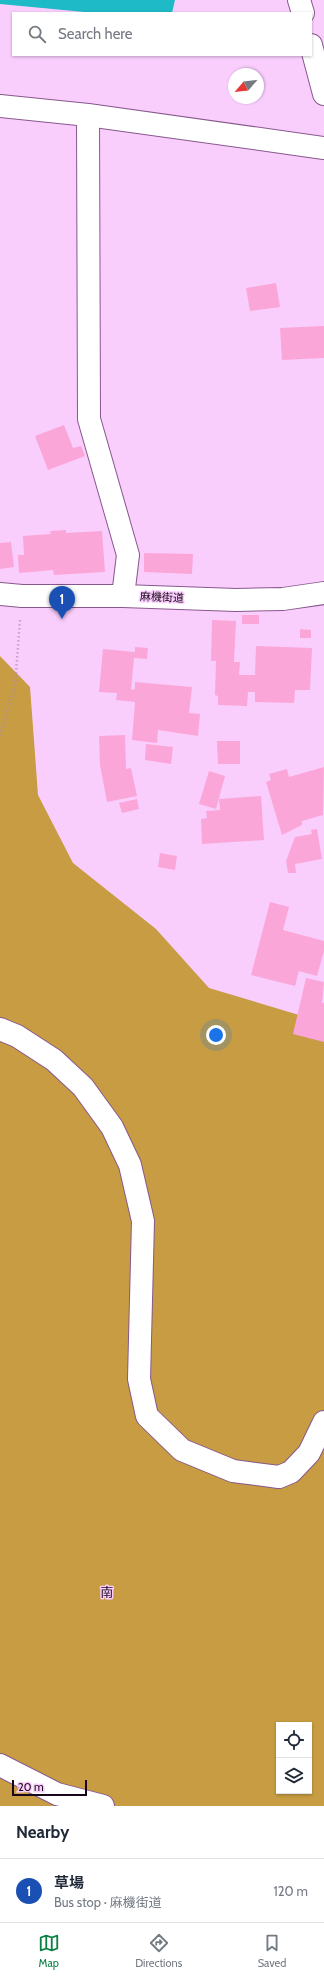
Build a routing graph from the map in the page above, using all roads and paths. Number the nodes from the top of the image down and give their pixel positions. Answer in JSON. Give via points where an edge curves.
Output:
{"nodes":[{"id":1,"x":299,"y":0,"type":"edge"},
{"id":2,"x":303,"y":12,"type":"edge"},
{"id":3,"x":312,"y":49,"type":"edge"},
{"id":4,"x":324,"y":94,"type":"edge"},
{"id":5,"x":0,"y":106,"type":"edge"},
{"id":6,"x":88,"y":115,"type":"junction"},
{"id":7,"x":324,"y":148,"type":"edge"},
{"id":8,"x":324,"y":593,"type":"edge"},
{"id":9,"x":0,"y":594,"type":"edge"},
{"id":10,"x":22,"y":596,"type":"junction"},
{"id":11,"x":123,"y":596,"type":"junction"},
{"id":12,"x":0,"y":735,"type":"edge"},
{"id":13,"x":0,"y":1029,"type":"edge"},
{"id":14,"x":324,"y":1422,"type":"edge"},
{"id":15,"x":0,"y":1765,"type":"edge"},
{"id":16,"x":103,"y":1806,"type":"edge"}],
"edges":[{"from":1,"to":2,"type":"street"},
{"from":3,"to":4,"type":"street"},
{"from":5,"to":6,"type":"street"},
{"from":6,"to":7,"type":"street"},
{"from":6,"to":11,"type":"street","via":[[89,419],[128,555]]},
{"from":8,"to":11,"type":"street","name":"麻機街道","via":[[284,599]]},
{"from":9,"to":10,"type":"street","name":"麻機街道"},
{"from":10,"to":11,"type":"street","name":"麻機街道"},
{"from":10,"to":12,"type":"path","via":[[15,686]]},
{"from":13,"to":14,"type":"street","via":[[17,1036],[54,1060],[83,1087],[112,1127],[130,1165],[142,1221],[139,1379],[147,1416],[182,1450],[233,1471],[279,1477],[291,1472],[310,1453]]},
{"from":15,"to":16,"type":"street","via":[[57,1794]]}]}
